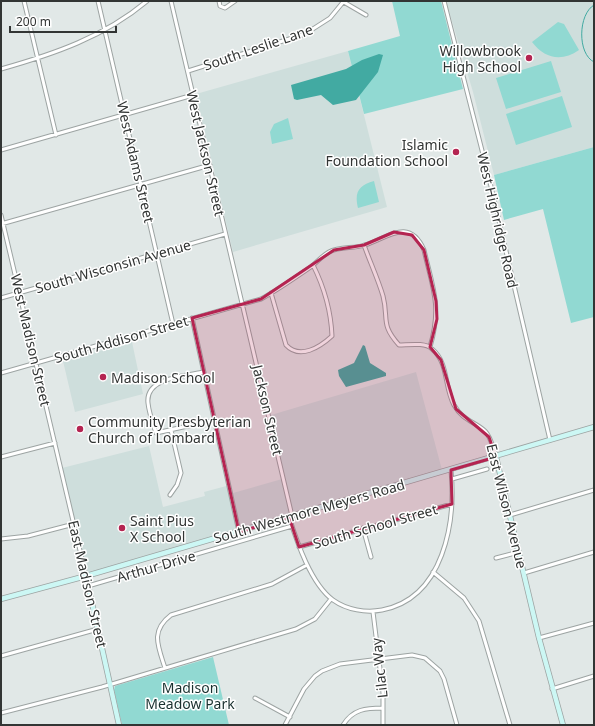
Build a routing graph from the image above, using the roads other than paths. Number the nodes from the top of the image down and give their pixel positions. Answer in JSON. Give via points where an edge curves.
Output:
{"nodes":[{"id":1,"x":24,"y":1,"type":"edge"},
{"id":2,"x":98,"y":1,"type":"edge"},
{"id":3,"x":147,"y":1,"type":"edge"},
{"id":4,"x":171,"y":1,"type":"edge"},
{"id":5,"x":219,"y":1,"type":"edge"},
{"id":6,"x":235,"y":1,"type":"edge"},
{"id":7,"x":343,"y":1,"type":"edge"},
{"id":8,"x":444,"y":1,"type":"edge"},
{"id":9,"x":366,"y":15,"type":"dead end"},
{"id":10,"x":105,"y":30,"type":"junction"},
{"id":11,"x":37,"y":59,"type":"junction"},
{"id":12,"x":1,"y":69,"type":"edge"},
{"id":13,"x":188,"y":71,"type":"junction"},
{"id":14,"x":193,"y":95,"type":"junction"},
{"id":15,"x":125,"y":115,"type":"junction"},
{"id":16,"x":56,"y":135,"type":"junction"},
{"id":17,"x":1,"y":150,"type":"edge"},
{"id":18,"x":210,"y":165,"type":"junction"},
{"id":19,"x":141,"y":184,"type":"junction"},
{"id":20,"x":1,"y":215,"type":"edge"},
{"id":21,"x":2,"y":224,"type":"edge"},
{"id":22,"x":225,"y":234,"type":"junction"},
{"id":23,"x":364,"y":245,"type":"junction"},
{"id":24,"x":157,"y":254,"type":"junction"},
{"id":25,"x":313,"y":265,"type":"junction"},
{"id":26,"x":19,"y":293,"type":"junction"},
{"id":27,"x":271,"y":293,"type":"junction"},
{"id":28,"x":1,"y":298,"type":"edge"},
{"id":29,"x":242,"y":304,"type":"junction"},
{"id":30,"x":192,"y":318,"type":"junction"},
{"id":31,"x":173,"y":324,"type":"junction"},
{"id":32,"x":430,"y":347,"type":"junction"},
{"id":33,"x":36,"y":363,"type":"junction"},
{"id":34,"x":204,"y":372,"type":"junction"},
{"id":35,"x":1,"y":373,"type":"edge"},
{"id":36,"x":215,"y":420,"type":"junction"},
{"id":37,"x":594,"y":427,"type":"edge"},
{"id":38,"x":171,"y":430,"type":"junction"},
{"id":39,"x":550,"y":440,"type":"junction"},
{"id":40,"x":55,"y":443,"type":"junction"},
{"id":41,"x":1,"y":457,"type":"edge"},
{"id":42,"x":496,"y":457,"type":"junction"},
{"id":43,"x":488,"y":469,"type":"dead end"},
{"id":44,"x":451,"y":470,"type":"junction"},
{"id":45,"x":452,"y":479,"type":"junction"},
{"id":46,"x":594,"y":490,"type":"edge"},
{"id":47,"x":170,"y":495,"type":"dead end"},
{"id":48,"x":452,"y":504,"type":"junction"},
{"id":49,"x":510,"y":515,"type":"junction"},
{"id":50,"x":291,"y":517,"type":"junction"},
{"id":51,"x":74,"y":524,"type":"junction"},
{"id":52,"x":292,"y":526,"type":"junction"},
{"id":53,"x":363,"y":528,"type":"junction"},
{"id":54,"x":239,"y":532,"type":"junction"},
{"id":55,"x":1,"y":539,"type":"edge"},
{"id":56,"x":299,"y":547,"type":"junction"},
{"id":57,"x":519,"y":552,"type":"junction"},
{"id":58,"x":594,"y":552,"type":"edge"},
{"id":59,"x":371,"y":557,"type":"dead end"},
{"id":60,"x":496,"y":558,"type":"dead end"},
{"id":61,"x":307,"y":565,"type":"junction"},
{"id":62,"x":433,"y":572,"type":"junction"},
{"id":63,"x":524,"y":573,"type":"junction"},
{"id":64,"x":86,"y":576,"type":"junction"},
{"id":65,"x":88,"y":586,"type":"junction"},
{"id":66,"x":1,"y":599,"type":"edge"},
{"id":67,"x":332,"y":599,"type":"junction"},
{"id":68,"x":373,"y":612,"type":"junction"},
{"id":69,"x":594,"y":623,"type":"edge"},
{"id":70,"x":154,"y":627,"type":"dead end"},
{"id":71,"x":98,"y":629,"type":"junction"},
{"id":72,"x":159,"y":629,"type":"junction"},
{"id":73,"x":539,"y":638,"type":"junction"},
{"id":74,"x":1,"y":656,"type":"edge"},
{"id":75,"x":378,"y":659,"type":"junction"},
{"id":76,"x":165,"y":668,"type":"junction"},
{"id":77,"x":594,"y":676,"type":"edge"},
{"id":78,"x":111,"y":684,"type":"junction"},
{"id":79,"x":552,"y":689,"type":"junction"},
{"id":80,"x":255,"y":698,"type":"dead end"},
{"id":81,"x":383,"y":708,"type":"junction"},
{"id":82,"x":1,"y":713,"type":"edge"},
{"id":83,"x":290,"y":717,"type":"junction"},
{"id":84,"x":120,"y":725,"type":"edge"},
{"id":85,"x":285,"y":725,"type":"edge"},
{"id":86,"x":343,"y":725,"type":"edge"},
{"id":87,"x":383,"y":725,"type":"edge"},
{"id":88,"x":457,"y":725,"type":"edge"},
{"id":89,"x":510,"y":725,"type":"edge"},
{"id":90,"x":563,"y":725,"type":"edge"}],
"edges":[{"from":1,"to":11,"type":"street"},
{"from":2,"to":10,"type":"street","name":"West Adams Street"},
{"from":3,"to":10,"type":"street"},
{"from":4,"to":13,"type":"street","name":"West Jackson Street"},
{"from":5,"to":6,"type":"street","via":[[220,6],[225,8]]},
{"from":7,"to":9,"type":"street"},
{"from":7,"to":13,"type":"street","name":"South Leslie Lane","via":[[323,24],[305,34]]},
{"from":8,"to":39,"type":"street","name":"West Highridge Road","via":[[489,178]]},
{"from":10,"to":11,"type":"street","via":[[69,48]]},
{"from":10,"to":15,"type":"street","name":"West Adams Street"},
{"from":11,"to":12,"type":"street"},
{"from":11,"to":16,"type":"street"},
{"from":13,"to":14,"type":"street","name":"West Jackson Street"},
{"from":14,"to":15,"type":"street"},
{"from":14,"to":18,"type":"street","name":"West Jackson Street"},
{"from":15,"to":16,"type":"street"},
{"from":15,"to":19,"type":"street","name":"West Adams Street"},
{"from":16,"to":17,"type":"street"},
{"from":18,"to":19,"type":"street"},
{"from":18,"to":22,"type":"street","name":"West Jackson Street"},
{"from":19,"to":21,"type":"street"},
{"from":19,"to":24,"type":"street","name":"West Adams Street"},
{"from":20,"to":21,"type":"street","name":"West Madison Street"},
{"from":21,"to":26,"type":"street","name":"West Madison Street"},
{"from":22,"to":24,"type":"street","name":"South Wisconsin Avenue"},
{"from":22,"to":29,"type":"street","name":"West Jackson Street"},
{"from":23,"to":25,"type":"street","name":"South Addison Street","via":[[334,250]]},
{"from":23,"to":32,"type":"street","via":[[382,294],[386,327],[390,335],[399,345]]},
{"from":23,"to":32,"type":"street","name":"South Addison Street","via":[[390,233],[404,232],[412,235],[422,246],[434,292],[437,319]]},
{"from":24,"to":26,"type":"street","name":"South Wisconsin Avenue"},
{"from":24,"to":31,"type":"street","name":"West Adams Street"},
{"from":25,"to":27,"type":"street","name":"South Addison Street"},
{"from":25,"to":27,"type":"street","via":[[322,284],[332,323],[332,336],[319,347],[297,352],[286,345]]},
{"from":26,"to":28,"type":"street","name":"South Wisconsin Avenue"},
{"from":26,"to":33,"type":"street","name":"West Madison Street"},
{"from":27,"to":29,"type":"street","name":"South Addison Street","via":[[261,299]]},
{"from":29,"to":30,"type":"street","name":"South Addison Street"},
{"from":29,"to":50,"type":"street","name":"Jackson Street"},
{"from":30,"to":31,"type":"street","name":"South Addison Street"},
{"from":30,"to":34,"type":"street"},
{"from":31,"to":33,"type":"street","name":"South Addison Street"},
{"from":32,"to":42,"type":"street","name":"East Wilson Avenue","via":[[441,360],[453,404],[466,420],[484,430]]},
{"from":33,"to":35,"type":"street","name":"South Addison Street"},
{"from":33,"to":40,"type":"street","name":"West Madison Street"},
{"from":34,"to":36,"type":"street"},
{"from":34,"to":38,"type":"street","via":[[162,382],[151,389],[148,405],[156,433]]},
{"from":36,"to":38,"type":"street"},
{"from":36,"to":54,"type":"street"},
{"from":37,"to":39,"type":"street","name":"South Westmore Meyers Road"},
{"from":38,"to":47,"type":"street","via":[[181,473]]},
{"from":39,"to":42,"type":"street","name":"South Westmore Meyers Road"},
{"from":40,"to":41,"type":"street"},
{"from":40,"to":51,"type":"street","name":"East Madison Street"},
{"from":42,"to":44,"type":"street","name":"South Westmore Meyers Road"},
{"from":42,"to":49,"type":"street","name":"East Wilson Avenue"},
{"from":43,"to":45,"type":"street"},
{"from":44,"to":45,"type":"street"},
{"from":44,"to":50,"type":"street","name":"South Westmore Meyers Road"},
{"from":45,"to":48,"type":"street"},
{"from":46,"to":49,"type":"street"},
{"from":48,"to":53,"type":"street","name":"South School Street"},
{"from":48,"to":62,"type":"street","via":[[447,540]]},
{"from":49,"to":57,"type":"street","name":"East Wilson Avenue"},
{"from":50,"to":52,"type":"street","name":"Jackson Street"},
{"from":50,"to":54,"type":"street","name":"South Westmore Meyers Road"},
{"from":51,"to":55,"type":"street","via":[[28,536]]},
{"from":51,"to":64,"type":"street","name":"East Madison Street"},
{"from":52,"to":56,"type":"street","name":"Jackson Street"},
{"from":52,"to":65,"type":"street","name":"Arthur Drive"},
{"from":53,"to":56,"type":"street","name":"South School Street"},
{"from":53,"to":59,"type":"street"},
{"from":54,"to":64,"type":"street","name":"South Westmore Meyers Road"},
{"from":56,"to":61,"type":"street","name":"Jackson Street"},
{"from":57,"to":60,"type":"street"},
{"from":57,"to":63,"type":"street","name":"East Wilson Avenue"},
{"from":58,"to":63,"type":"street"},
{"from":61,"to":67,"type":"street","name":"Jackson Street"},
{"from":61,"to":72,"type":"street","name":"South School Street","via":[[272,584],[179,611],[166,619]]},
{"from":62,"to":68,"type":"street","via":[[410,598],[396,606]]},
{"from":62,"to":89,"type":"street","via":[[461,595],[479,621]]},
{"from":63,"to":73,"type":"street","name":"East Wilson Avenue"},
{"from":64,"to":65,"type":"street","name":"East Madison Street"},
{"from":64,"to":66,"type":"street","name":"South Westmore Meyers Road"},
{"from":65,"to":71,"type":"street","name":"East Madison Street"},
{"from":67,"to":68,"type":"street","via":[[351,609]]},
{"from":67,"to":76,"type":"street","via":[[315,619],[302,627]]},
{"from":68,"to":75,"type":"street","name":"Lilac Way"},
{"from":69,"to":73,"type":"street"},
{"from":70,"to":72,"type":"street"},
{"from":71,"to":74,"type":"street"},
{"from":71,"to":78,"type":"street","name":"East Madison Street"},
{"from":72,"to":76,"type":"street","via":[[157,643]]},
{"from":73,"to":79,"type":"street","name":"East Wilson Avenue"},
{"from":75,"to":81,"type":"street","name":"Lilac Way"},
{"from":75,"to":83,"type":"street","via":[[340,664],[322,671],[304,689]]},
{"from":75,"to":88,"type":"street","via":[[412,655],[425,658],[444,679]]},
{"from":76,"to":78,"type":"street"},
{"from":77,"to":79,"type":"street"},
{"from":78,"to":82,"type":"street"},
{"from":78,"to":84,"type":"street","name":"East Madison Street"},
{"from":79,"to":90,"type":"street","name":"East Wilson Avenue"},
{"from":80,"to":83,"type":"street"},
{"from":81,"to":86,"type":"street","via":[[358,711]]},
{"from":81,"to":87,"type":"street","name":"Lilac Way"},
{"from":83,"to":85,"type":"street"}]}
